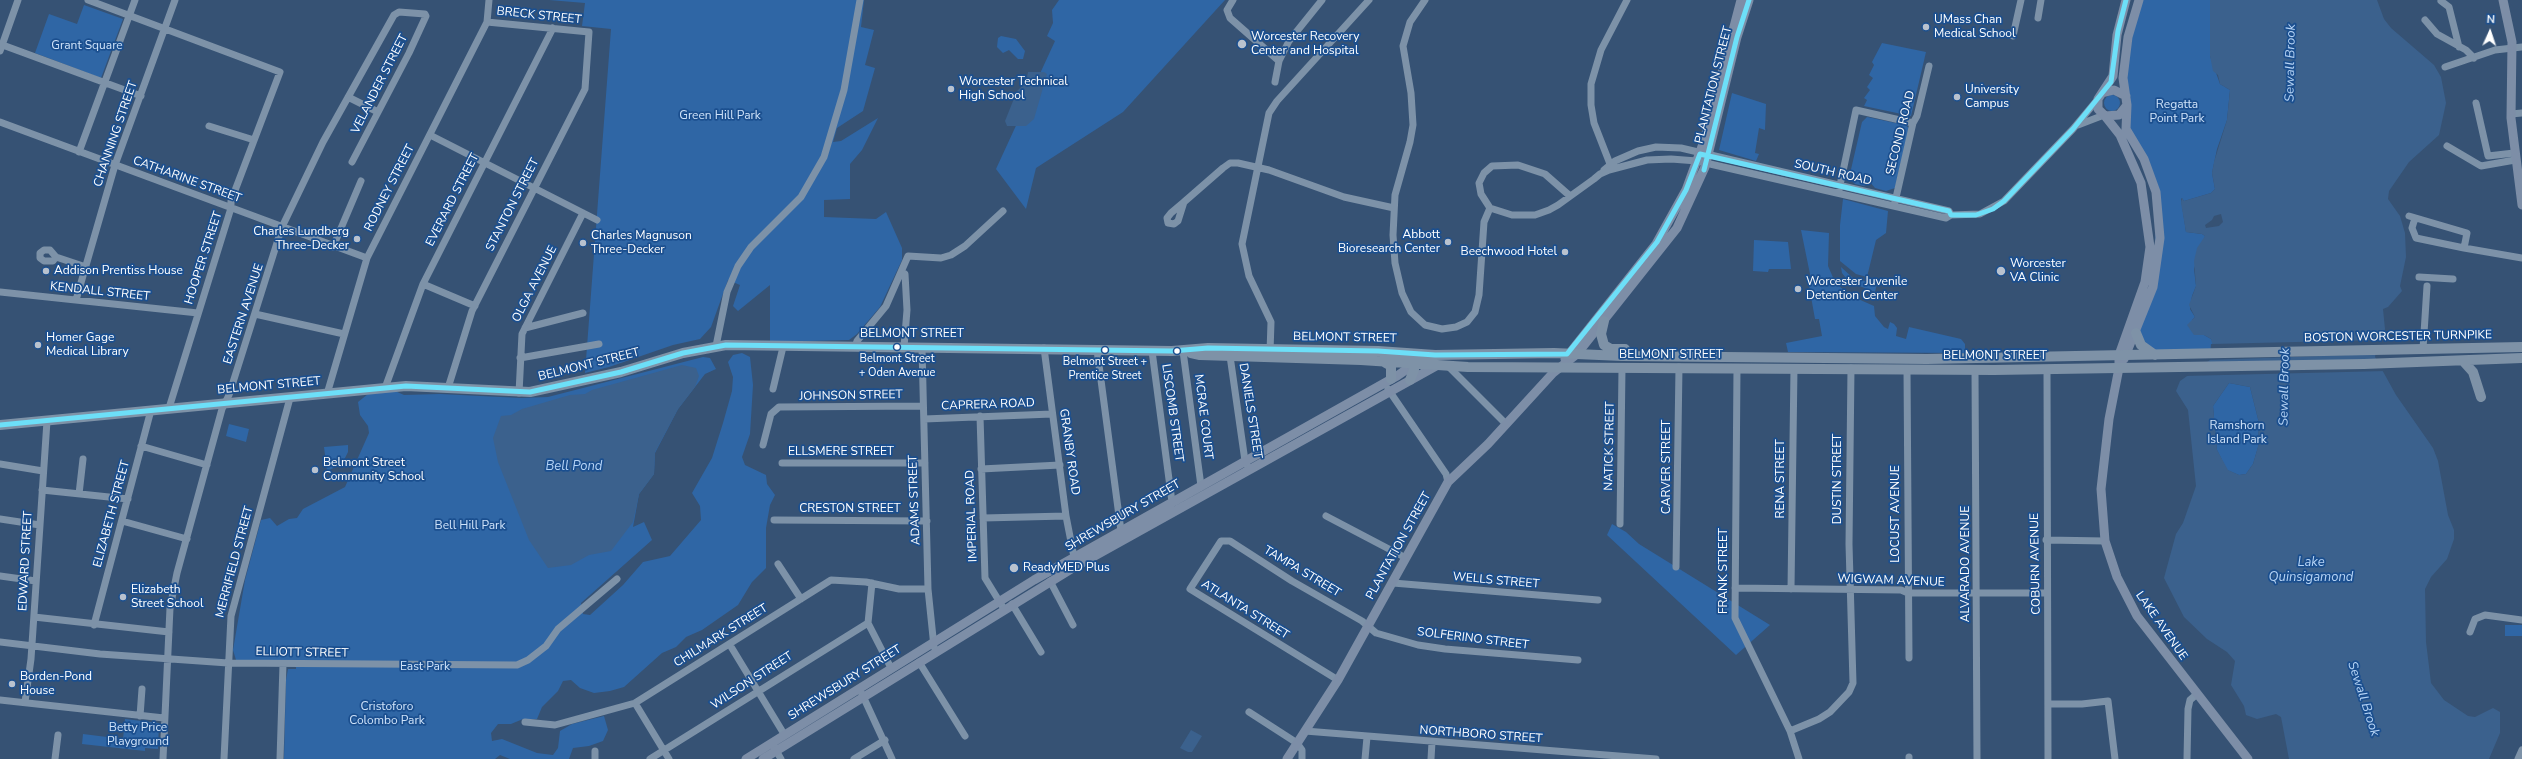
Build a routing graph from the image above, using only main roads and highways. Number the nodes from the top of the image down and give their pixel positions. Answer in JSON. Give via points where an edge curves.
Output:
{"nodes":[{"id":1,"x":1741,"y":0,"type":"edge"},
{"id":2,"x":1749,"y":0,"type":"edge"},
{"id":3,"x":2126,"y":0,"type":"edge"},
{"id":4,"x":2139,"y":0,"type":"edge"},
{"id":5,"x":2503,"y":0,"type":"edge"},
{"id":6,"x":2100,"y":96,"type":"junction"},
{"id":7,"x":2126,"y":101,"type":"junction"},
{"id":8,"x":2105,"y":116,"type":"junction"},
{"id":9,"x":1703,"y":158,"type":"junction"},
{"id":10,"x":2522,"y":205,"type":"edge"},
{"id":11,"x":1604,"y":321,"type":"junction"},
{"id":12,"x":2136,"y":333,"type":"junction"},
{"id":13,"x":2522,"y":348,"type":"edge"},
{"id":14,"x":1183,"y":351,"type":"junction"},
{"id":15,"x":1410,"y":352,"type":"junction"},
{"id":16,"x":1270,"y":353,"type":"junction"},
{"id":17,"x":1572,"y":354,"type":"junction"},
{"id":18,"x":1435,"y":355,"type":"junction"},
{"id":19,"x":2123,"y":355,"type":"junction"},
{"id":20,"x":2155,"y":355,"type":"junction"},
{"id":21,"x":1706,"y":356,"type":"junction"},
{"id":22,"x":2522,"y":358,"type":"edge"},
{"id":23,"x":1382,"y":361,"type":"junction"},
{"id":24,"x":2464,"y":362,"type":"junction"},
{"id":25,"x":1414,"y":363,"type":"junction"},
{"id":26,"x":1436,"y":366,"type":"junction"},
{"id":27,"x":1561,"y":367,"type":"junction"},
{"id":28,"x":2160,"y":367,"type":"joint"},
{"id":29,"x":2119,"y":368,"type":"junction"},
{"id":30,"x":1410,"y":380,"type":"junction"},
{"id":31,"x":1388,"y":384,"type":"junction"},
{"id":32,"x":2481,"y":397,"type":"dead end"},
{"id":33,"x":0,"y":425,"type":"edge"},
{"id":34,"x":1247,"y":465,"type":"junction"},
{"id":35,"x":1005,"y":605,"type":"junction"},
{"id":36,"x":934,"y":647,"type":"junction"},
{"id":37,"x":861,"y":692,"type":"junction"},
{"id":38,"x":774,"y":747,"type":"junction"},
{"id":39,"x":746,"y":759,"type":"edge"},
{"id":40,"x":763,"y":759,"type":"edge"},
{"id":41,"x":1287,"y":759,"type":"edge"},
{"id":42,"x":2248,"y":759,"type":"edge"}],
"edges":[{"from":1,"to":9,"type":"main road","name":"PLANTATION STREET"},
{"from":2,"to":9,"type":"main road","name":"PLANTATION STREET"},
{"from":3,"to":6,"type":"main road","via":[[2117,35],[2113,76]]},
{"from":4,"to":7,"type":"main road","via":[[2128,37],[2123,78]]},
{"from":5,"to":10,"type":"main road","via":[[2512,48],[2510,157]]},
{"from":6,"to":7,"type":"main road","via":[[2114,90]]},
{"from":6,"to":8,"type":"main road","via":[[2098,109]]},
{"from":7,"to":8,"type":"main road","via":[[2119,115]]},
{"from":7,"to":12,"type":"main road","via":[[2126,129],[2140,150],[2151,175],[2160,228],[2155,280]]},
{"from":8,"to":19,"type":"main road","via":[[2120,135],[2141,183],[2150,247],[2145,282]]},
{"from":9,"to":11,"type":"main road","name":"PLANTATION STREET","via":[[1693,196],[1677,228]]},
{"from":9,"to":17,"type":"main road","name":"PLANTATION STREET","via":[[1656,244]]},
{"from":11,"to":17,"type":"main road","name":"PLANTATION STREET"},
{"from":11,"to":21,"type":"highway","via":[[1601,339],[1608,348],[1694,351]]},
{"from":12,"to":19,"type":"main road"},
{"from":12,"to":20,"type":"highway","via":[[2140,345]]},
{"from":13,"to":20,"type":"highway","name":"BOSTON WORCESTER TURNPIKE"},
{"from":14,"to":16,"type":"highway","name":"BELMONT STREET","via":[[1208,348]]},
{"from":14,"to":16,"type":"highway","name":"BELMONT STREET","via":[[1200,355],[1230,356]]},
{"from":14,"to":33,"type":"highway","name":"BELMONT STREET","via":[[716,346],[560,387],[519,393],[448,388],[385,388]]},
{"from":15,"to":16,"type":"highway","name":"BELMONT STREET"},
{"from":15,"to":18,"type":"highway","name":"BELMONT STREET"},
{"from":15,"to":25,"type":"highway"},
{"from":16,"to":23,"type":"highway","name":"BELMONT STREET"},
{"from":17,"to":18,"type":"highway","name":"BELMONT STREET"},
{"from":17,"to":21,"type":"highway","name":"BELMONT STREET"},
{"from":17,"to":27,"type":"main road","name":"PLANTATION STREET"},
{"from":18,"to":25,"type":"main road","name":"SHREWSBURY STREET"},
{"from":19,"to":20,"type":"highway","name":"BELMONT STREET"},
{"from":19,"to":21,"type":"highway","name":"BELMONT STREET","via":[[1969,359]]},
{"from":19,"to":29,"type":"main road","name":"LAKE AVENUE"},
{"from":22,"to":24,"type":"highway","name":"BOSTON WORCESTER TURNPIKE"},
{"from":23,"to":25,"type":"highway","name":"BELMONT STREET"},
{"from":23,"to":31,"type":"highway","via":[[1391,366]]},
{"from":24,"to":28,"type":"highway","name":"BOSTON WORCESTER TURNPIKE"},
{"from":24,"to":32,"type":"highway","via":[[2473,372]]},
{"from":25,"to":26,"type":"highway","name":"BELMONT STREET"},
{"from":25,"to":30,"type":"highway"},
{"from":25,"to":31,"type":"main road","name":"SHREWSBURY STREET"},
{"from":26,"to":27,"type":"highway","name":"BELMONT STREET"},
{"from":26,"to":30,"type":"main road","name":"SHREWSBURY STREET"},
{"from":27,"to":29,"type":"highway","name":"BELMONT STREET","via":[[1975,370]]},
{"from":27,"to":41,"type":"main road","name":"PLANTATION STREET","via":[[1446,485],[1338,680]]},
{"from":28,"to":29,"type":"highway","name":"BELMONT STREET"},
{"from":29,"to":42,"type":"main road","name":"LAKE AVENUE","via":[[2109,419],[2102,477],[2105,541],[2117,577],[2133,609]]},
{"from":30,"to":31,"type":"main road","name":"SHREWSBURY STREET"},
{"from":31,"to":34,"type":"main road","name":"SHREWSBURY STREET"},
{"from":34,"to":35,"type":"main road","name":"SHREWSBURY STREET"},
{"from":34,"to":35,"type":"main road","name":"SHREWSBURY STREET","via":[[1201,486],[1074,557]]},
{"from":35,"to":36,"type":"main road","name":"SHREWSBURY STREET"},
{"from":36,"to":37,"type":"main road","name":"SHREWSBURY STREET","via":[[891,668]]},
{"from":36,"to":37,"type":"main road","name":"SHREWSBURY STREET","via":[[919,662]]},
{"from":37,"to":38,"type":"main road","name":"SHREWSBURY STREET"},
{"from":37,"to":38,"type":"main road","name":"SHREWSBURY STREET","via":[[784,734]]},
{"from":38,"to":39,"type":"main road","name":"SHREWSBURY STREET"},
{"from":38,"to":40,"type":"main road","name":"SHREWSBURY STREET"}]}
